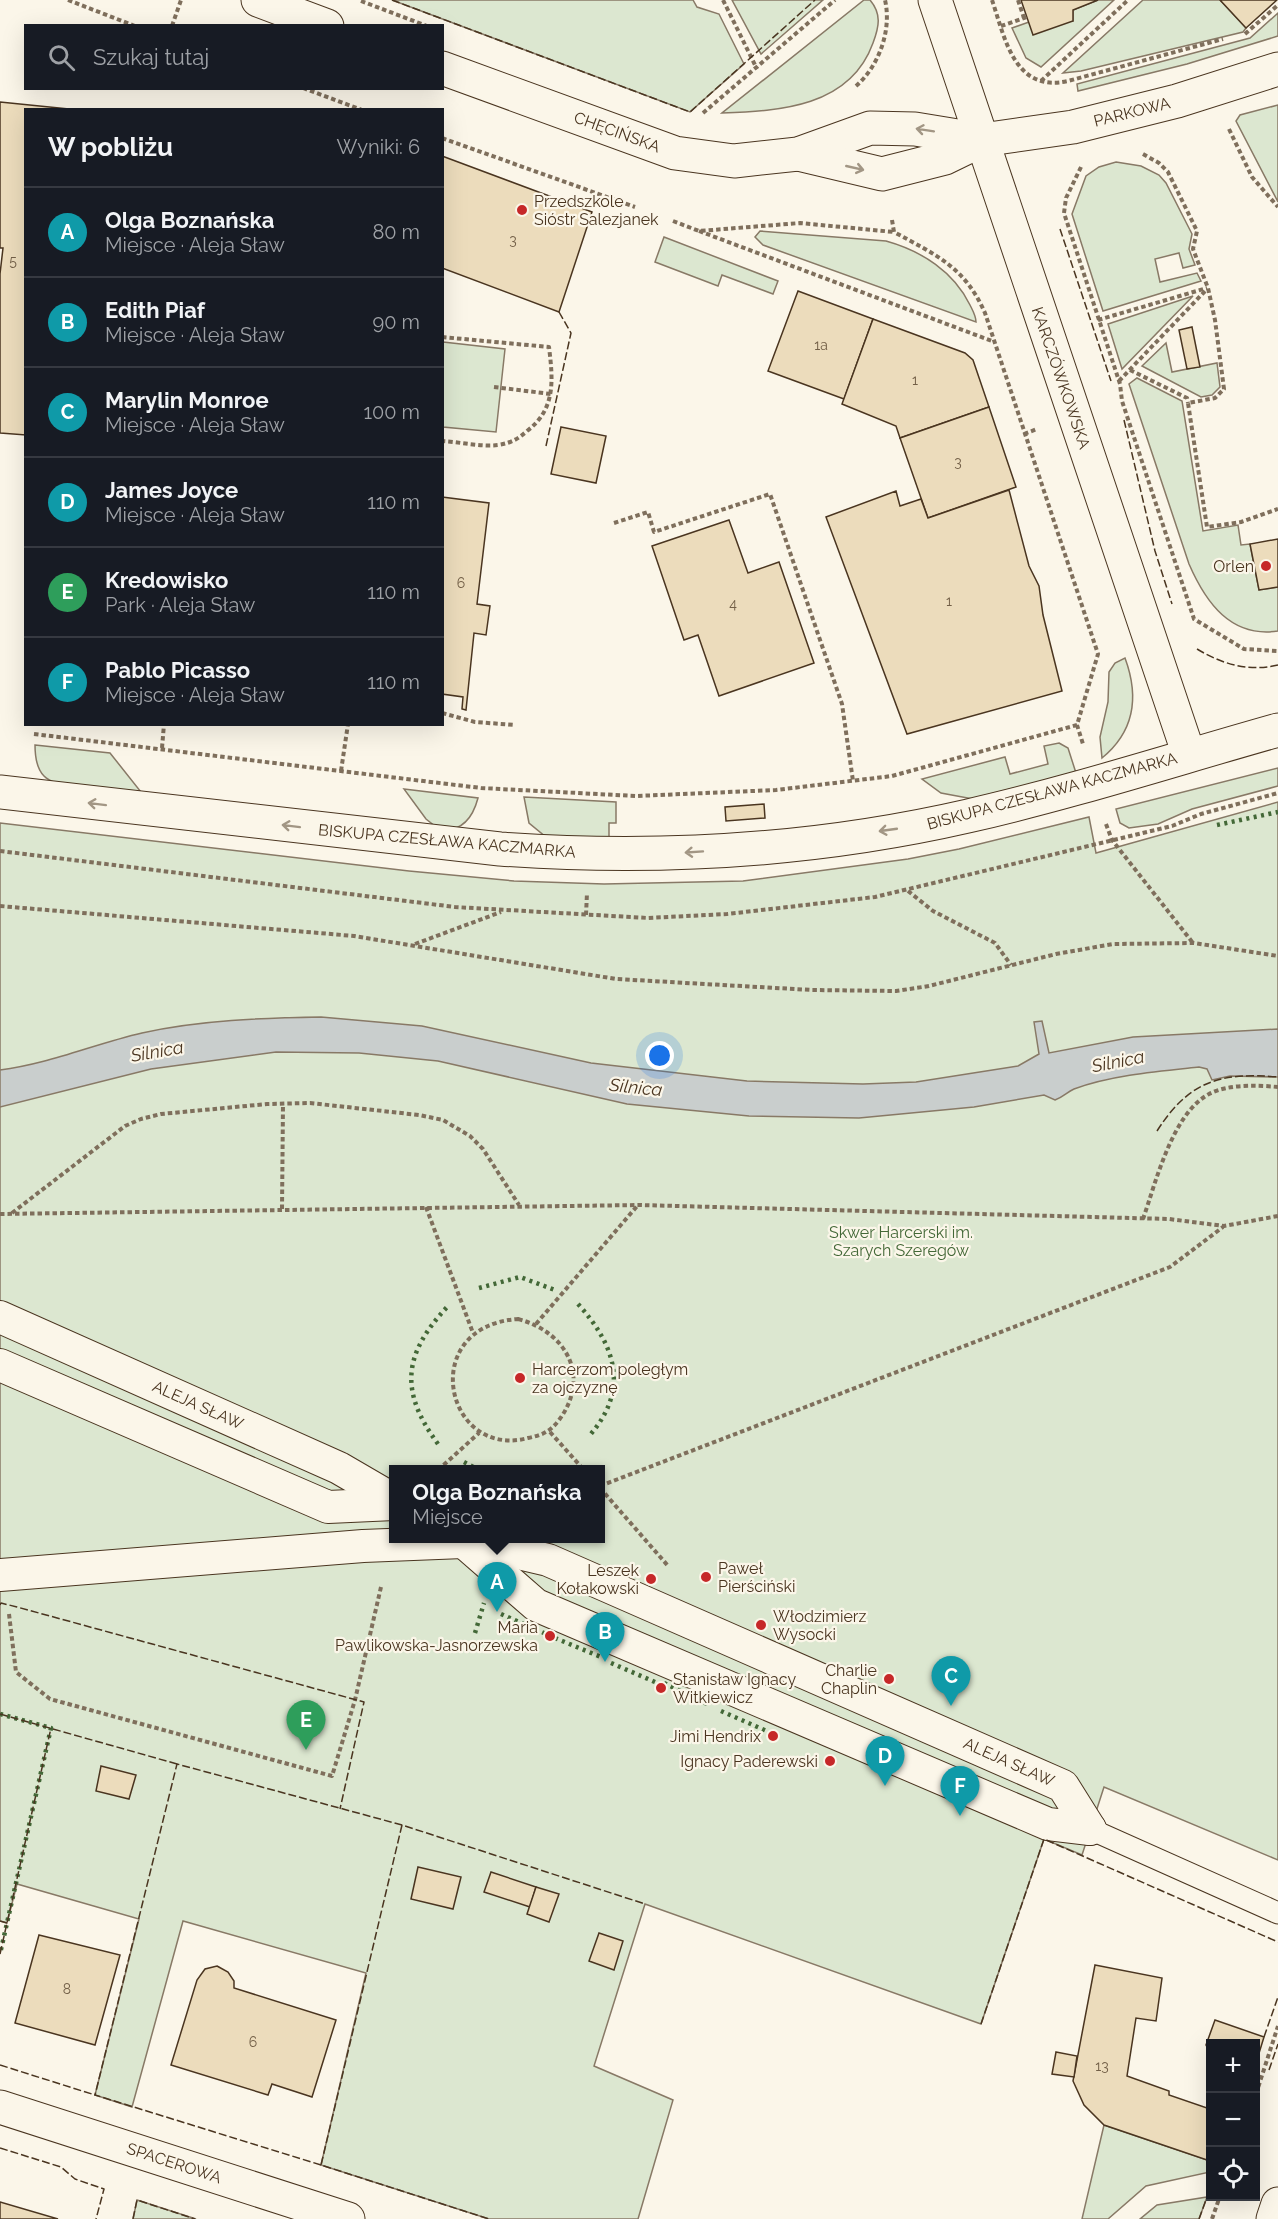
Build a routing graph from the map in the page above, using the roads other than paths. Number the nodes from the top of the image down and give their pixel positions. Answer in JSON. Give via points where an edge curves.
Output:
{"nodes":[{"id":1,"x":258,"y":0,"type":"edge"},
{"id":2,"x":935,"y":0,"type":"edge"},
{"id":3,"x":322,"y":24,"type":"edge"},
{"id":4,"x":444,"y":69,"type":"edge"},
{"id":5,"x":1278,"y":69,"type":"edge"},
{"id":6,"x":982,"y":140,"type":"junction"},
{"id":7,"x":798,"y":154,"type":"junction"},
{"id":8,"x":1278,"y":730,"type":"edge"},
{"id":9,"x":1189,"y":755,"type":"junction"},
{"id":10,"x":0,"y":792,"type":"edge"},
{"id":11,"x":0,"y":1317,"type":"edge"},
{"id":12,"x":0,"y":1365,"type":"edge"},
{"id":13,"x":389,"y":1499,"type":"edge"},
{"id":14,"x":389,"y":1502,"type":"edge"},
{"id":15,"x":328,"y":1507,"type":"junction"},
{"id":16,"x":418,"y":1543,"type":"edge"},
{"id":17,"x":463,"y":1543,"type":"edge"},
{"id":18,"x":472,"y":1543,"type":"edge"},
{"id":19,"x":377,"y":1546,"type":"junction"},
{"id":20,"x":7,"y":1575,"type":"edge"},
{"id":21,"x":1090,"y":1829,"type":"junction"},
{"id":22,"x":1278,"y":1913,"type":"edge"},
{"id":23,"x":0,"y":2107,"type":"edge"},
{"id":24,"x":1278,"y":2204,"type":"edge"},
{"id":25,"x":348,"y":2219,"type":"edge"},
{"id":26,"x":1273,"y":2219,"type":"edge"}],
"edges":[{"from":1,"to":3,"type":"street"},
{"from":2,"to":6,"type":"street","name":"KARCZÓWKOWSKA"},
{"from":4,"to":7,"type":"street","name":"CHĘCIŃSKA","via":[[675,153],[734,161]]},
{"from":5,"to":6,"type":"street","name":"PARKOWA","via":[[1177,101],[1073,127]]},
{"from":6,"to":7,"type":"street","name":"CHĘCIŃSKA","one_way":true,"via":[[915,129],[870,128]]},
{"from":7,"to":6,"type":"street","name":"CHĘCIŃSKA","one_way":true,"via":[[882,174],[945,158]]},
{"from":6,"to":9,"type":"street","name":"KARCZÓWKOWSKA"},
{"from":8,"to":9,"type":"street","name":"BISKUPA CZESŁAWA KACZMARKA"},
{"from":9,"to":10,"type":"street","name":"BISKUPA CZESŁAWA KACZMARKA","one_way":true,"via":[[968,816],[906,828],[681,853],[578,854],[500,849]]},
{"from":11,"to":13,"type":"street","name":"ALEJA SŁAW","via":[[339,1468]]},
{"from":12,"to":15,"type":"street","name":"ALEJA SŁAW"},
{"from":14,"to":15,"type":"street","name":"ALEJA SŁAW"},
{"from":15,"to":19,"type":"street"},
{"from":16,"to":19,"type":"street","name":"ALEJA SŁAW"},
{"from":17,"to":21,"type":"street","via":[[536,1605],[1048,1824]]},
{"from":18,"to":21,"type":"street","name":"ALEJA SŁAW","via":[[548,1560],[1063,1786]]},
{"from":19,"to":20,"type":"street","name":"ALEJA SŁAW"},
{"from":21,"to":22,"type":"lane"},
{"from":23,"to":25,"type":"street","name":"SPACEROWA"},
{"from":24,"to":26,"type":"street"}]}
